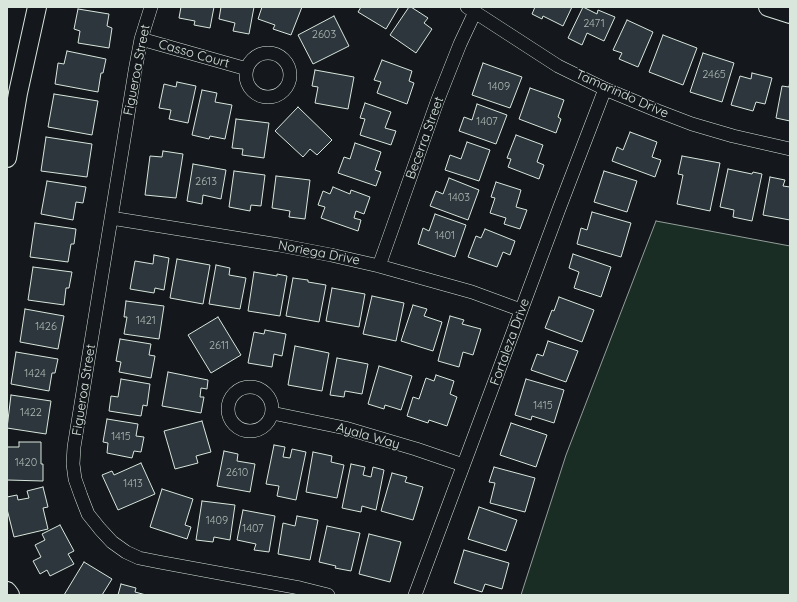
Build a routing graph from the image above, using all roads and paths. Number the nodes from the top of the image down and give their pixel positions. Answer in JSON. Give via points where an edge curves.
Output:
{"nodes":[{"id":1,"x":36,"y":7,"type":"edge"},
{"id":2,"x":151,"y":7,"type":"edge"},
{"id":3,"x":768,"y":7,"type":"edge"},
{"id":4,"x":471,"y":10,"type":"edge"},
{"id":5,"x":790,"y":14,"type":"edge"},
{"id":6,"x":141,"y":39,"type":"junction"},
{"id":7,"x":247,"y":69,"type":"dead end"},
{"id":8,"x":605,"y":89,"type":"junction"},
{"id":9,"x":8,"y":149,"type":"edge"},
{"id":10,"x":790,"y":149,"type":"edge"},
{"id":11,"x":111,"y":218,"type":"junction"},
{"id":12,"x":379,"y":266,"type":"junction"},
{"id":13,"x":521,"y":310,"type":"junction"},
{"id":14,"x":272,"y":413,"type":"dead end"},
{"id":15,"x":463,"y":466,"type":"junction"},
{"id":16,"x":7,"y":591,"type":"edge"},
{"id":17,"x":10,"y":595,"type":"edge"},
{"id":18,"x":328,"y":595,"type":"edge"},
{"id":19,"x":415,"y":595,"type":"edge"}],
"edges":[{"from":1,"to":9,"type":"street"},
{"from":2,"to":6,"type":"street","name":"Figueroa Street"},
{"from":3,"to":5,"type":"street"},
{"from":4,"to":8,"type":"street","name":"Tamarindo Drive","via":[[558,66]]},
{"from":4,"to":12,"type":"street","name":"Becerra Street"},
{"from":6,"to":7,"type":"street","name":"Casso Court"},
{"from":6,"to":11,"type":"street","name":"Figueroa Street"},
{"from":8,"to":10,"type":"street","name":"Tamarindo Drive","via":[[692,124]]},
{"from":8,"to":13,"type":"street","name":"Fortaleza Drive"},
{"from":11,"to":12,"type":"street","name":"Noriega Drive","via":[[286,247]]},
{"from":11,"to":18,"type":"street","name":"Figueroa Street","via":[[74,447],[75,479],[88,514],[112,542],[139,558]]},
{"from":12,"to":13,"type":"street","name":"Noriega Drive","via":[[472,292]]},
{"from":13,"to":15,"type":"street","name":"Fortaleza Drive"},
{"from":14,"to":15,"type":"street","name":"Ayala Way","via":[[345,428]]},
{"from":15,"to":19,"type":"street","name":"Fortaleza Drive"},
{"from":16,"to":17,"type":"street"}]}
